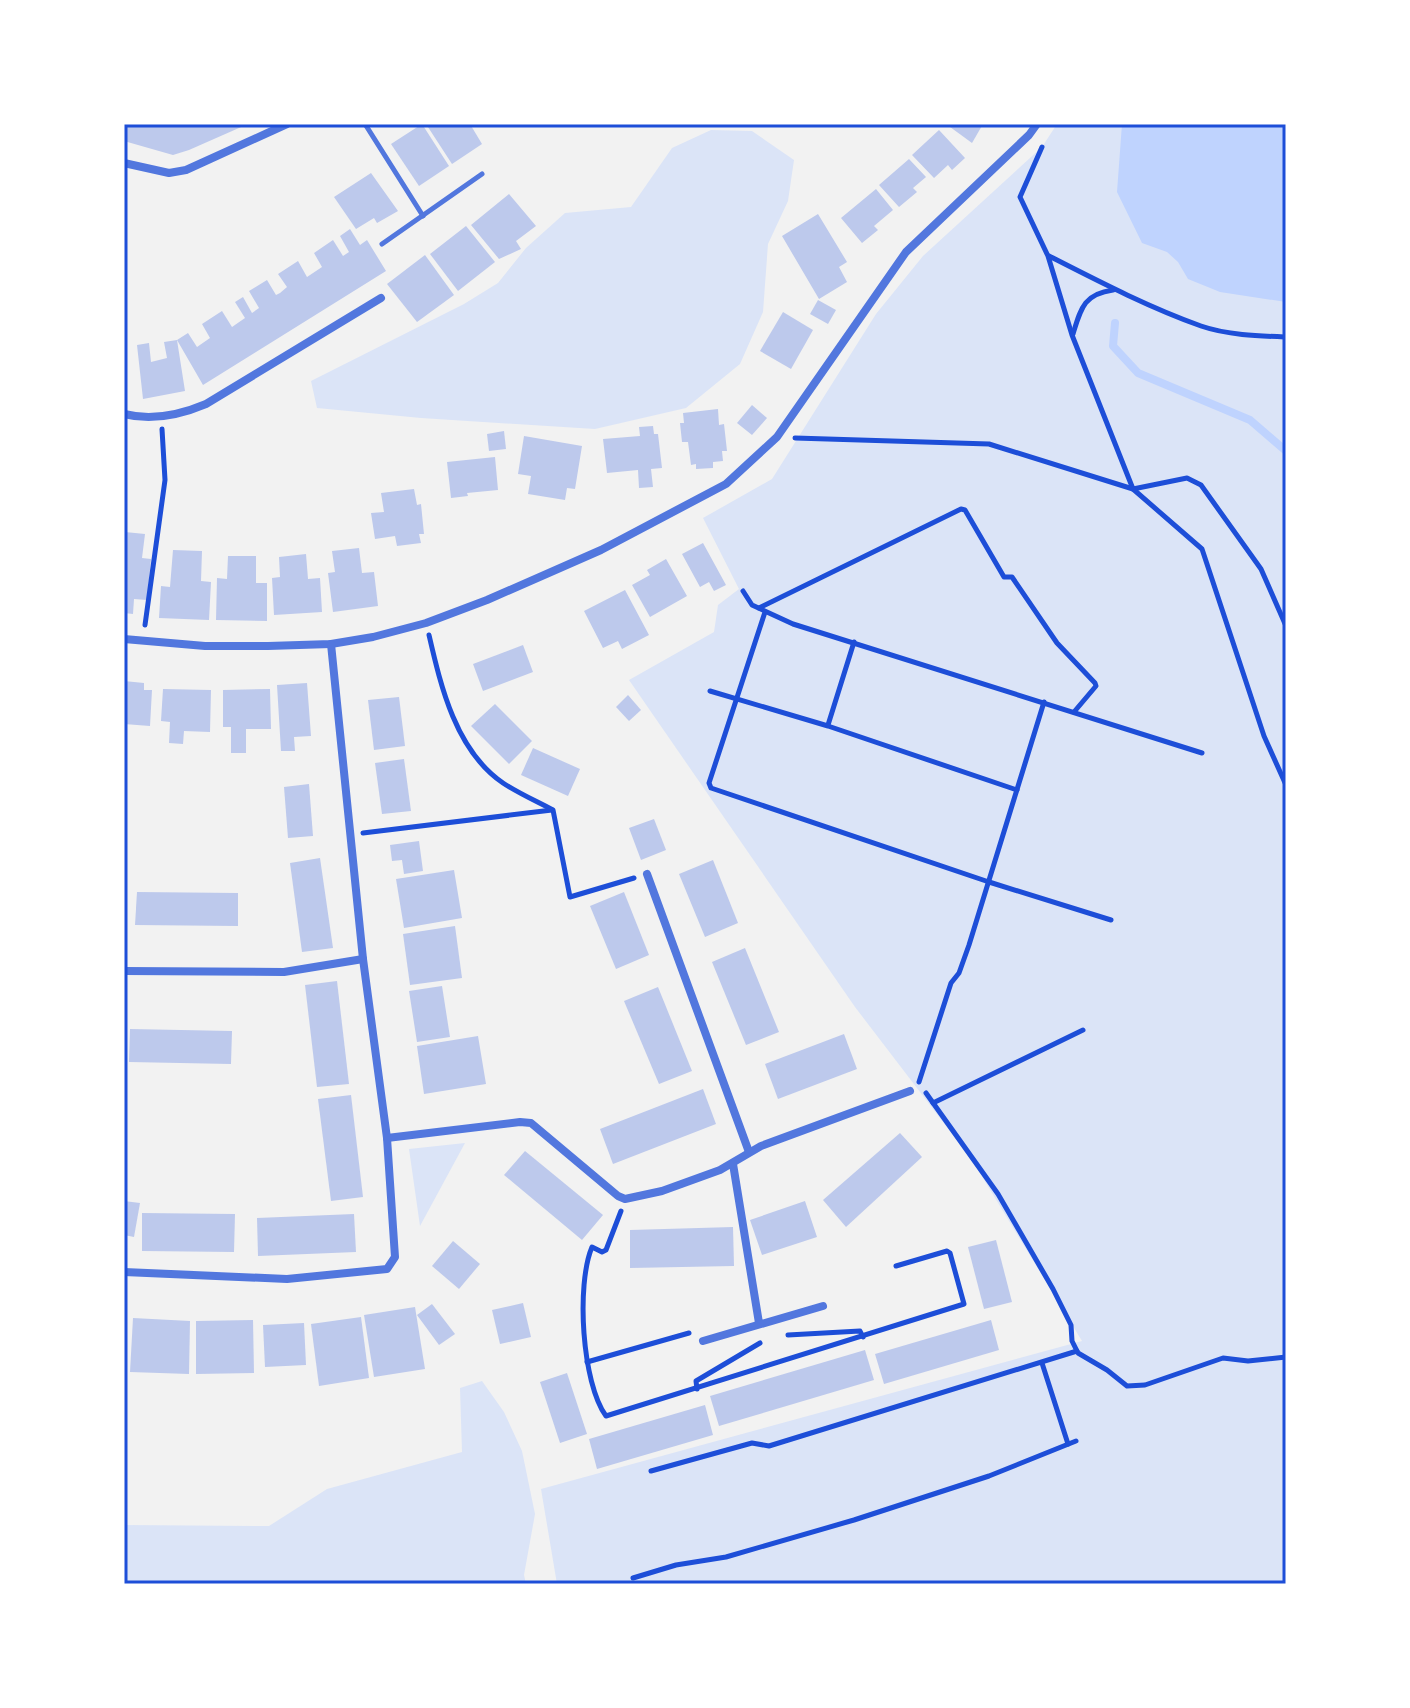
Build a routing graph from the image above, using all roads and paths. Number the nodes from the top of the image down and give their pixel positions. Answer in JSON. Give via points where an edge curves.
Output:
{"nodes":[{"id":1,"x":365,"y":124,"type":"edge"},
{"id":2,"x":1037,"y":124,"type":"edge"},
{"id":3,"x":285,"y":126,"type":"edge"},
{"id":4,"x":1029,"y":135,"type":"junction"},
{"id":5,"x":124,"y":163,"type":"edge"},
{"id":6,"x":482,"y":174,"type":"dead end"},
{"id":7,"x":423,"y":216,"type":"junction"},
{"id":8,"x":382,"y":244,"type":"dead end"},
{"id":9,"x":1048,"y":256,"type":"junction"},
{"id":10,"x":1115,"y":290,"type":"junction"},
{"id":11,"x":381,"y":298,"type":"dead end"},
{"id":12,"x":1072,"y":335,"type":"junction"},
{"id":13,"x":1286,"y":337,"type":"edge"},
{"id":14,"x":124,"y":414,"type":"edge"},
{"id":15,"x":161,"y":417,"type":"junction"},
{"id":16,"x":777,"y":437,"type":"junction"},
{"id":17,"x":1133,"y":489,"type":"junction"},
{"id":18,"x":743,"y":591,"type":"dead end"},
{"id":19,"x":758,"y":608,"type":"junction"},
{"id":20,"x":765,"y":612,"type":"junction"},
{"id":21,"x":426,"y":623,"type":"junction"},
{"id":22,"x":1286,"y":626,"type":"edge"},
{"id":23,"x":124,"y":639,"type":"edge"},
{"id":24,"x":142,"y":642,"type":"junction"},
{"id":25,"x":854,"y":642,"type":"junction"},
{"id":26,"x":331,"y":644,"type":"junction"},
{"id":27,"x":710,"y":691,"type":"dead end"},
{"id":28,"x":737,"y":701,"type":"junction"},
{"id":29,"x":1044,"y":702,"type":"junction"},
{"id":30,"x":1074,"y":712,"type":"junction"},
{"id":31,"x":828,"y":726,"type":"junction"},
{"id":32,"x":1202,"y":753,"type":"dead end"},
{"id":33,"x":1286,"y":785,"type":"edge"},
{"id":34,"x":1017,"y":790,"type":"junction"},
{"id":35,"x":553,"y":810,"type":"junction"},
{"id":36,"x":350,"y":835,"type":"junction"},
{"id":37,"x":647,"y":874,"type":"joint"},
{"id":38,"x":989,"y":882,"type":"junction"},
{"id":39,"x":1111,"y":920,"type":"dead end"},
{"id":40,"x":363,"y":959,"type":"junction"},
{"id":41,"x":124,"y":971,"type":"edge"},
{"id":42,"x":1083,"y":1030,"type":"dead end"},
{"id":43,"x":919,"y":1082,"type":"junction"},
{"id":44,"x":910,"y":1091,"type":"joint"},
{"id":45,"x":933,"y":1103,"type":"junction"},
{"id":46,"x":387,"y":1138,"type":"junction"},
{"id":47,"x":749,"y":1152,"type":"junction"},
{"id":48,"x":733,"y":1164,"type":"junction"},
{"id":49,"x":124,"y":1272,"type":"edge"},
{"id":50,"x":823,"y":1306,"type":"dead end"},
{"id":51,"x":763,"y":1322,"type":"junction"},
{"id":52,"x":719,"y":1336,"type":"junction"},
{"id":53,"x":771,"y":1336,"type":"junction"},
{"id":54,"x":863,"y":1337,"type":"dead end"},
{"id":55,"x":703,"y":1341,"type":"dead end"},
{"id":56,"x":1077,"y":1351,"type":"junction"},
{"id":57,"x":1286,"y":1357,"type":"edge"},
{"id":58,"x":587,"y":1362,"type":"dead end"},
{"id":59,"x":1042,"y":1363,"type":"junction"},
{"id":60,"x":697,"y":1389,"type":"dead end"},
{"id":61,"x":1076,"y":1441,"type":"dead end"},
{"id":62,"x":1068,"y":1444,"type":"junction"},
{"id":63,"x":651,"y":1471,"type":"dead end"},
{"id":64,"x":633,"y":1578,"type":"dead end"}],
"edges":[{"from":1,"to":7,"type":"lane"},
{"from":2,"to":4,"type":"street"},
{"from":3,"to":5,"type":"street","via":[[186,170],[169,173]]},
{"from":4,"to":9,"type":"path","via":[[1042,147],[1020,197]]},
{"from":4,"to":16,"type":"street","via":[[906,252]]},
{"from":6,"to":7,"type":"lane"},
{"from":7,"to":8,"type":"lane"},
{"from":9,"to":10,"type":"path"},
{"from":9,"to":12,"type":"path"},
{"from":10,"to":12,"type":"path","via":[[1098,292],[1081,306]]},
{"from":10,"to":13,"type":"path","via":[[1203,327]]},
{"from":11,"to":15,"type":"street","via":[[206,404]]},
{"from":12,"to":17,"type":"path"},
{"from":14,"to":15,"type":"street"},
{"from":15,"to":24,"type":"path","via":[[165,480]]},
{"from":16,"to":17,"type":"path","via":[[989,444]]},
{"from":16,"to":21,"type":"street","via":[[726,484],[601,550]]},
{"from":17,"to":22,"type":"path","via":[[1187,478],[1201,485],[1261,569]]},
{"from":17,"to":33,"type":"path","via":[[1202,549],[1264,736]]},
{"from":18,"to":19,"type":"path"},
{"from":19,"to":20,"type":"path"},
{"from":19,"to":30,"type":"path","via":[[961,509],[1004,577],[1012,577],[1057,643],[1095,683]]},
{"from":20,"to":25,"type":"path"},
{"from":20,"to":28,"type":"path"},
{"from":21,"to":26,"type":"street"},
{"from":21,"to":35,"type":"path","via":[[440,679],[467,746],[501,782]]},
{"from":23,"to":24,"type":"street"},
{"from":24,"to":26,"type":"street"},
{"from":25,"to":29,"type":"path"},
{"from":25,"to":31,"type":"path"},
{"from":26,"to":36,"type":"street"},
{"from":27,"to":28,"type":"path"},
{"from":28,"to":31,"type":"path"},
{"from":28,"to":38,"type":"path","via":[[711,788]]},
{"from":29,"to":30,"type":"path"},
{"from":29,"to":34,"type":"path"},
{"from":30,"to":32,"type":"path"},
{"from":31,"to":34,"type":"path"},
{"from":34,"to":38,"type":"path"},
{"from":35,"to":36,"type":"path"},
{"from":35,"to":37,"type":"path","via":[[570,897]]},
{"from":36,"to":40,"type":"street"},
{"from":37,"to":47,"type":"street"},
{"from":38,"to":39,"type":"path"},
{"from":38,"to":43,"type":"path"},
{"from":40,"to":41,"type":"street","via":[[284,972]]},
{"from":40,"to":46,"type":"street"},
{"from":42,"to":45,"type":"path"},
{"from":43,"to":44,"type":"path"},
{"from":43,"to":45,"type":"path"},
{"from":44,"to":47,"type":"street"},
{"from":45,"to":56,"type":"path","via":[[998,1194],[1053,1289]]},
{"from":46,"to":48,"type":"street","via":[[531,1123],[625,1199]]},
{"from":46,"to":49,"type":"street","via":[[395,1257],[387,1269],[287,1279]]},
{"from":47,"to":48,"type":"street"},
{"from":48,"to":51,"type":"street"},
{"from":50,"to":51,"type":"street"},
{"from":51,"to":52,"type":"street"},
{"from":51,"to":53,"type":"path"},
{"from":52,"to":55,"type":"street"},
{"from":52,"to":58,"type":"path","via":[[706,1328]]},
{"from":53,"to":54,"type":"path","via":[[860,1331]]},
{"from":53,"to":60,"type":"path","via":[[696,1381]]},
{"from":56,"to":57,"type":"path","via":[[1127,1386],[1145,1385],[1223,1358]]},
{"from":56,"to":59,"type":"path"},
{"from":59,"to":62,"type":"path"},
{"from":59,"to":63,"type":"path","via":[[769,1446],[752,1443]]},
{"from":61,"to":62,"type":"path"},
{"from":62,"to":64,"type":"path","via":[[854,1520]]}]}
